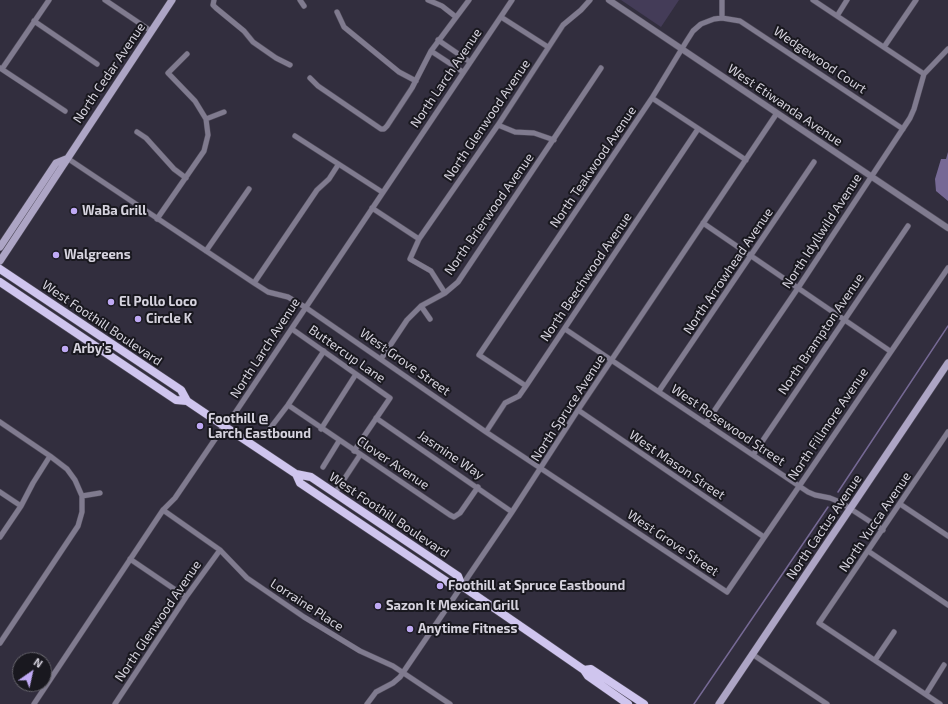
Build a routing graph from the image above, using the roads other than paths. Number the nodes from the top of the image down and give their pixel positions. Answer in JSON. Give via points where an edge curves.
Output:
{"nodes":[{"id":1,"x":49,"y":0,"type":"edge"},
{"id":2,"x":105,"y":0,"type":"edge"},
{"id":3,"x":172,"y":0,"type":"edge"},
{"id":4,"x":300,"y":0,"type":"edge"},
{"id":5,"x":428,"y":0,"type":"edge"},
{"id":6,"x":469,"y":0,"type":"edge"},
{"id":7,"x":512,"y":0,"type":"edge"},
{"id":8,"x":590,"y":0,"type":"edge"},
{"id":9,"x":609,"y":0,"type":"edge"},
{"id":10,"x":722,"y":0,"type":"edge"},
{"id":11,"x":813,"y":0,"type":"edge"},
{"id":12,"x":847,"y":0,"type":"edge"},
{"id":13,"x":916,"y":0,"type":"edge"},
{"id":14,"x":213,"y":2,"type":"edge"},
{"id":15,"x":304,"y":6,"type":"dead end"},
{"id":16,"x":337,"y":12,"type":"dead end"},
{"id":17,"x":501,"y":16,"type":"junction"},
{"id":18,"x":837,"y":16,"type":"junction"},
{"id":19,"x":456,"y":17,"type":"junction"},
{"id":20,"x":722,"y":18,"type":"junction"},
{"id":21,"x":34,"y":21,"type":"junction"},
{"id":22,"x":151,"y":31,"type":"junction"},
{"id":23,"x":438,"y":40,"type":"junction"},
{"id":24,"x":548,"y":47,"type":"junction"},
{"id":25,"x":884,"y":47,"type":"junction"},
{"id":26,"x":682,"y":49,"type":"junction"},
{"id":27,"x":948,"y":49,"type":"edge"},
{"id":28,"x":431,"y":51,"type":"junction"},
{"id":29,"x":187,"y":54,"type":"dead end"},
{"id":30,"x":470,"y":62,"type":"junction"},
{"id":31,"x":97,"y":64,"type":"dead end"},
{"id":32,"x":290,"y":64,"type":"dead end"},
{"id":33,"x":601,"y":68,"type":"dead end"},
{"id":34,"x":1,"y":69,"type":"edge"},
{"id":35,"x":464,"y":72,"type":"junction"},
{"id":36,"x":924,"y":74,"type":"junction"},
{"id":37,"x":310,"y":78,"type":"dead end"},
{"id":38,"x":416,"y":81,"type":"junction"},
{"id":39,"x":652,"y":98,"type":"junction"},
{"id":40,"x":65,"y":111,"type":"dead end"},
{"id":41,"x":224,"y":112,"type":"dead end"},
{"id":42,"x":777,"y":113,"type":"junction"},
{"id":43,"x":206,"y":119,"type":"junction"},
{"id":44,"x":498,"y":125,"type":"junction"},
{"id":45,"x":698,"y":128,"type":"junction"},
{"id":46,"x":902,"y":130,"type":"junction"},
{"id":47,"x":137,"y":132,"type":"dead end"},
{"id":48,"x":295,"y":136,"type":"dead end"},
{"id":49,"x":554,"y":140,"type":"junction"},
{"id":50,"x":66,"y":158,"type":"junction"},
{"id":51,"x":746,"y":160,"type":"junction"},
{"id":52,"x":814,"y":162,"type":"dead end"},
{"id":53,"x":338,"y":165,"type":"junction"},
{"id":54,"x":48,"y":176,"type":"junction"},
{"id":55,"x":871,"y":176,"type":"junction"},
{"id":56,"x":186,"y":178,"type":"junction"},
{"id":57,"x":249,"y":188,"type":"dead end"},
{"id":58,"x":382,"y":192,"type":"junction"},
{"id":59,"x":38,"y":203,"type":"junction"},
{"id":60,"x":372,"y":208,"type":"junction"},
{"id":61,"x":157,"y":219,"type":"junction"},
{"id":62,"x":703,"y":223,"type":"junction"},
{"id":63,"x":908,"y":226,"type":"dead end"},
{"id":64,"x":948,"y":228,"type":"edge"},
{"id":65,"x":419,"y":239,"type":"junction"},
{"id":66,"x":0,"y":247,"type":"edge"},
{"id":67,"x":206,"y":251,"type":"junction"},
{"id":68,"x":751,"y":256,"type":"junction"},
{"id":69,"x":0,"y":261,"type":"edge"},
{"id":70,"x":0,"y":268,"type":"edge"},
{"id":71,"x":948,"y":268,"type":"edge"},
{"id":72,"x":0,"y":282,"type":"edge"},
{"id":73,"x":254,"y":284,"type":"junction"},
{"id":74,"x":798,"y":288,"type":"junction"},
{"id":75,"x":445,"y":293,"type":"junction"},
{"id":76,"x":421,"y":306,"type":"junction"},
{"id":77,"x":305,"y":307,"type":"junction"},
{"id":78,"x":430,"y":319,"type":"dead end"},
{"id":79,"x":845,"y":319,"type":"junction"},
{"id":80,"x":66,"y":326,"type":"junction"},
{"id":81,"x":292,"y":329,"type":"junction"},
{"id":82,"x":565,"y":329,"type":"junction"},
{"id":83,"x":111,"y":342,"type":"junction"},
{"id":84,"x":324,"y":351,"type":"junction"},
{"id":85,"x":890,"y":351,"type":"junction"},
{"id":86,"x":381,"y":359,"type":"junction"},
{"id":87,"x":612,"y":360,"type":"junction"},
{"id":88,"x":948,"y":363,"type":"edge"},
{"id":89,"x":123,"y":364,"type":"junction"},
{"id":90,"x":356,"y":374,"type":"junction"},
{"id":91,"x":173,"y":385,"type":"junction"},
{"id":92,"x":526,"y":386,"type":"junction"},
{"id":93,"x":659,"y":391,"type":"junction"},
{"id":94,"x":187,"y":401,"type":"junction"},
{"id":95,"x":288,"y":405,"type":"junction"},
{"id":96,"x":578,"y":410,"type":"junction"},
{"id":97,"x":376,"y":418,"type":"junction"},
{"id":98,"x":0,"y":422,"type":"edge"},
{"id":99,"x":706,"y":423,"type":"junction"},
{"id":100,"x":224,"y":426,"type":"junction"},
{"id":101,"x":322,"y":428,"type":"junction"},
{"id":102,"x":268,"y":431,"type":"dead end"},
{"id":103,"x":486,"y":432,"type":"junction"},
{"id":104,"x":948,"y":433,"type":"edge"},
{"id":105,"x":339,"y":441,"type":"junction"},
{"id":106,"x":354,"y":451,"type":"junction"},
{"id":107,"x":753,"y":454,"type":"junction"},
{"id":108,"x":360,"y":455,"type":"junction"},
{"id":109,"x":50,"y":456,"type":"junction"},
{"id":110,"x":322,"y":467,"type":"dead end"},
{"id":111,"x":541,"y":468,"type":"junction"},
{"id":112,"x":296,"y":474,"type":"junction"},
{"id":113,"x":800,"y":486,"type":"junction"},
{"id":114,"x":478,"y":487,"type":"junction"},
{"id":115,"x":0,"y":492,"type":"edge"},
{"id":116,"x":100,"y":493,"type":"dead end"},
{"id":117,"x":334,"y":493,"type":"junction"},
{"id":118,"x":82,"y":496,"type":"junction"},
{"id":119,"x":900,"y":504,"type":"junction"},
{"id":120,"x":21,"y":506,"type":"junction"},
{"id":121,"x":851,"y":508,"type":"junction"},
{"id":122,"x":163,"y":510,"type":"junction"},
{"id":123,"x":512,"y":512,"type":"junction"},
{"id":124,"x":883,"y":530,"type":"junction"},
{"id":125,"x":948,"y":536,"type":"edge"},
{"id":126,"x":0,"y":537,"type":"edge"},
{"id":127,"x":764,"y":537,"type":"junction"},
{"id":128,"x":220,"y":550,"type":"junction"},
{"id":129,"x":868,"y":551,"type":"junction"},
{"id":130,"x":130,"y":559,"type":"junction"},
{"id":131,"x":462,"y":586,"type":"junction"},
{"id":132,"x":726,"y":592,"type":"joint"},
{"id":133,"x":186,"y":597,"type":"junction"},
{"id":134,"x":948,"y":605,"type":"edge"},
{"id":135,"x":894,"y":632,"type":"dead end"},
{"id":136,"x":0,"y":643,"type":"edge"},
{"id":137,"x":752,"y":654,"type":"junction"},
{"id":138,"x":875,"y":660,"type":"junction"},
{"id":139,"x":944,"y":665,"type":"dead end"},
{"id":140,"x":584,"y":670,"type":"junction"},
{"id":141,"x":403,"y":673,"type":"junction"},
{"id":142,"x":926,"y":694,"type":"junction"},
{"id":143,"x":34,"y":704,"type":"edge"},
{"id":144,"x":115,"y":704,"type":"edge"},
{"id":145,"x":367,"y":704,"type":"edge"},
{"id":146,"x":450,"y":704,"type":"edge"},
{"id":147,"x":628,"y":704,"type":"edge"},
{"id":148,"x":644,"y":704,"type":"edge"},
{"id":149,"x":719,"y":704,"type":"edge"},
{"id":150,"x":827,"y":704,"type":"edge"},
{"id":151,"x":940,"y":704,"type":"edge"}],
"edges":[{"from":1,"to":21,"type":"street"},
{"from":2,"to":22,"type":"street"},
{"from":3,"to":22,"type":"main road","name":"North Cedar Avenue"},
{"from":4,"to":15,"type":"street"},
{"from":5,"to":19,"type":"street","via":[[442,6]]},
{"from":6,"to":19,"type":"street"},
{"from":7,"to":17,"type":"street","name":"North Larch Avenue"},
{"from":8,"to":24,"type":"street","name":"North Glenwood Avenue","via":[[563,25]]},
{"from":9,"to":26,"type":"street","name":"West Etiwanda Avenue"},
{"from":10,"to":20,"type":"street"},
{"from":11,"to":18,"type":"street"},
{"from":12,"to":18,"type":"street"},
{"from":13,"to":25,"type":"street"},
{"from":14,"to":32,"type":"street","via":[[253,42]]},
{"from":16,"to":38,"type":"street","via":[[344,27],[399,72]]},
{"from":17,"to":24,"type":"street"},
{"from":17,"to":30,"type":"street","name":"North Larch Avenue"},
{"from":18,"to":25,"type":"street"},
{"from":19,"to":23,"type":"street"},
{"from":20,"to":26,"type":"street","name":"North Teakwood Avenue","via":[[701,24]]},
{"from":20,"to":46,"type":"street","name":"Wedgewood Court","via":[[740,21],[750,26]]},
{"from":21,"to":31,"type":"street"},
{"from":21,"to":34,"type":"street"},
{"from":22,"to":50,"type":"main road","name":"North Cedar Avenue"},
{"from":23,"to":28,"type":"street"},
{"from":23,"to":30,"type":"street"},
{"from":24,"to":44,"type":"street","name":"North Glenwood Avenue"},
{"from":25,"to":36,"type":"street"},
{"from":26,"to":39,"type":"street","name":"North Teakwood Avenue"},
{"from":26,"to":42,"type":"street","name":"West Etiwanda Avenue"},
{"from":27,"to":36,"type":"street","name":"North Idyllwild Avenue"},
{"from":28,"to":35,"type":"street"},
{"from":28,"to":38,"type":"street"},
{"from":29,"to":43,"type":"street","via":[[168,73],[195,101]]},
{"from":30,"to":35,"type":"street","name":"North Larch Avenue"},
{"from":33,"to":49,"type":"street","name":"North Brierwood Avenue"},
{"from":34,"to":40,"type":"street"},
{"from":35,"to":58,"type":"street","name":"North Larch Avenue"},
{"from":36,"to":46,"type":"street","name":"North Idyllwild Avenue","via":[[914,109]]},
{"from":37,"to":38,"type":"street","via":[[380,129],[387,126]]},
{"from":39,"to":45,"type":"street"},
{"from":39,"to":92,"type":"street","name":"North Teakwood Avenue","via":[[479,355]]},
{"from":41,"to":43,"type":"street"},
{"from":42,"to":51,"type":"street","name":"North Spruce Avenue"},
{"from":42,"to":55,"type":"street","name":"West Etiwanda Avenue"},
{"from":43,"to":56,"type":"street","via":[[208,135],[204,151]]},
{"from":44,"to":49,"type":"street","via":[[515,132],[534,133]]},
{"from":44,"to":65,"type":"street","name":"North Glenwood Avenue"},
{"from":45,"to":51,"type":"street"},
{"from":45,"to":82,"type":"street","name":"North Beechwood Avenue"},
{"from":46,"to":55,"type":"street","name":"North Idyllwild Avenue"},
{"from":47,"to":56,"type":"street"},
{"from":48,"to":53,"type":"street"},
{"from":49,"to":75,"type":"street","name":"North Brierwood Avenue","via":[[458,282]]},
{"from":50,"to":54,"type":"main road","name":"North Cedar Avenue","via":[[56,164]]},
{"from":50,"to":59,"type":"main road","name":"North Cedar Avenue"},
{"from":50,"to":61,"type":"street","name":"West Grove Street"},
{"from":51,"to":62,"type":"street","name":"North Spruce Avenue"},
{"from":52,"to":68,"type":"street","name":"North Arrowhead Avenue"},
{"from":53,"to":58,"type":"street"},
{"from":53,"to":73,"type":"street","via":[[329,179],[317,190]]},
{"from":54,"to":59,"type":"main road","via":[[47,183],[36,199]]},
{"from":54,"to":66,"type":"main road","name":"North Cedar Avenue"},
{"from":55,"to":64,"type":"street","name":"West Etiwanda Avenue"},
{"from":55,"to":74,"type":"street","name":"North Idyllwild Avenue"},
{"from":56,"to":61,"type":"street"},
{"from":57,"to":67,"type":"street"},
{"from":58,"to":60,"type":"street","name":"North Larch Avenue"},
{"from":59,"to":69,"type":"main road","name":"North Cedar Avenue"},
{"from":60,"to":65,"type":"street"},
{"from":60,"to":77,"type":"street","name":"North Larch Avenue"},
{"from":61,"to":67,"type":"street","name":"West Grove Street"},
{"from":62,"to":68,"type":"street"},
{"from":62,"to":87,"type":"street","name":"North Spruce Avenue"},
{"from":63,"to":79,"type":"street","name":"North Brampton Avenue"},
{"from":65,"to":75,"type":"street","name":"North Glenwood Avenue","via":[[410,259],[431,272]]},
{"from":67,"to":73,"type":"street","name":"West Grove Street"},
{"from":68,"to":74,"type":"street"},
{"from":68,"to":93,"type":"street","name":"North Arrowhead Avenue"},
{"from":70,"to":83,"type":"main road","name":"West Foothill Boulevard"},
{"from":71,"to":85,"type":"street","name":"North Fillmore Avenue"},
{"from":72,"to":80,"type":"main road","name":"West Foothill Boulevard"},
{"from":73,"to":77,"type":"street","name":"West Grove Street","via":[[268,292],[288,297]]},
{"from":74,"to":79,"type":"street"},
{"from":74,"to":99,"type":"street","name":"North Idyllwild Avenue"},
{"from":75,"to":76,"type":"street","name":"North Brierwood Avenue"},
{"from":76,"to":78,"type":"street"},
{"from":76,"to":86,"type":"street","name":"North Brierwood Avenue","via":[[407,320]]},
{"from":77,"to":81,"type":"street","name":"North Larch Avenue"},
{"from":77,"to":86,"type":"street","name":"West Grove Street"},
{"from":79,"to":85,"type":"street"},
{"from":79,"to":107,"type":"street","name":"North Brampton Avenue"},
{"from":80,"to":83,"type":"main road","via":[[79,328],[106,345]]},
{"from":80,"to":89,"type":"main road","name":"West Foothill Boulevard"},
{"from":81,"to":84,"type":"street","name":"Buttercup Lane"},
{"from":81,"to":100,"type":"street","name":"North Larch Avenue"},
{"from":82,"to":87,"type":"street","name":"West Rosewood Street"},
{"from":82,"to":92,"type":"street","name":"North Beechwood Avenue"},
{"from":83,"to":91,"type":"main road","name":"West Foothill Boulevard"},
{"from":84,"to":90,"type":"street","name":"Buttercup Lane"},
{"from":84,"to":95,"type":"street"},
{"from":85,"to":113,"type":"street","name":"North Fillmore Avenue"},
{"from":86,"to":103,"type":"street","name":"West Grove Street"},
{"from":87,"to":93,"type":"street","name":"West Rosewood Street"},
{"from":87,"to":96,"type":"street","name":"North Spruce Avenue"},
{"from":88,"to":121,"type":"main road","name":"North Cactus Avenue"},
{"from":89,"to":91,"type":"main road","via":[[132,365],[168,388]]},
{"from":89,"to":94,"type":"main road","name":"West Foothill Boulevard","via":[[176,400]]},
{"from":90,"to":97,"type":"street","name":"Buttercup Lane","via":[[390,398]]},
{"from":90,"to":101,"type":"street"},
{"from":91,"to":94,"type":"main road","name":"West Foothill Boulevard","via":[[181,390]]},
{"from":92,"to":103,"type":"street","name":"North Beechwood Avenue","via":[[519,396],[505,403]]},
{"from":93,"to":99,"type":"street","name":"West Rosewood Street"},
{"from":94,"to":100,"type":"main road","name":"West Foothill Boulevard"},
{"from":95,"to":101,"type":"street","name":"Clover Avenue"},
{"from":95,"to":102,"type":"street"},
{"from":96,"to":111,"type":"street","name":"North Spruce Avenue"},
{"from":96,"to":127,"type":"street","name":"West Mason Street"},
{"from":97,"to":106,"type":"street"},
{"from":97,"to":114,"type":"street","name":"Jasmine Way"},
{"from":98,"to":109,"type":"street"},
{"from":99,"to":107,"type":"street","name":"West Rosewood Street"},
{"from":100,"to":112,"type":"main road","name":"West Foothill Boulevard"},
{"from":100,"to":122,"type":"street","name":"North Larch Avenue","via":[[175,498]]},
{"from":101,"to":105,"type":"street","name":"Clover Avenue"},
{"from":103,"to":111,"type":"street","name":"West Grove Street"},
{"from":104,"to":119,"type":"street","name":"North Yucca Avenue"},
{"from":105,"to":106,"type":"street","name":"Clover Avenue"},
{"from":105,"to":110,"type":"street"},
{"from":106,"to":108,"type":"street","name":"Clover Avenue"},
{"from":107,"to":113,"type":"street","name":"West Rosewood Street"},
{"from":108,"to":114,"type":"street","name":"Clover Avenue","via":[[454,517],[460,513]]},
{"from":108,"to":117,"type":"street"},
{"from":109,"to":118,"type":"street","via":[[71,474]]},
{"from":109,"to":120,"type":"street"},
{"from":111,"to":123,"type":"street","name":"North Spruce Avenue"},
{"from":111,"to":132,"type":"street","name":"West Grove Street"},
{"from":112,"to":117,"type":"main road","name":"West Foothill Boulevard","via":[[311,477]]},
{"from":112,"to":131,"type":"main road","name":"West Foothill Boulevard","via":[[300,483],[452,585]]},
{"from":113,"to":121,"type":"street","name":"West Rosewood Street","via":[[815,495],[836,500]]},
{"from":113,"to":127,"type":"street","name":"North Fillmore Avenue"},
{"from":114,"to":123,"type":"street","name":"Jasmine Way"},
{"from":115,"to":120,"type":"street"},
{"from":116,"to":118,"type":"street"},
{"from":117,"to":131,"type":"main road","name":"West Foothill Boulevard","via":[[458,576]]},
{"from":118,"to":136,"type":"street","via":[[82,512],[78,526]]},
{"from":119,"to":124,"type":"street","name":"North Yucca Avenue"},
{"from":119,"to":125,"type":"street"},
{"from":120,"to":126,"type":"street"},
{"from":121,"to":124,"type":"street","name":"West Rosewood Street"},
{"from":121,"to":137,"type":"main road","name":"North Cactus Avenue"},
{"from":122,"to":128,"type":"street","name":"Lorraine Place"},
{"from":122,"to":130,"type":"street","name":"North Larch Avenue"},
{"from":123,"to":131,"type":"street","name":"North Spruce Avenue"},
{"from":124,"to":129,"type":"street","name":"North Yucca Avenue"},
{"from":127,"to":132,"type":"street","name":"North Fillmore Avenue"},
{"from":128,"to":133,"type":"street","name":"North Glenwood Avenue"},
{"from":128,"to":141,"type":"street","name":"Lorraine Place","via":[[247,578],[304,617],[360,651]]},
{"from":129,"to":134,"type":"street"},
{"from":129,"to":138,"type":"street","name":"North Yucca Avenue","via":[[819,624]]},
{"from":130,"to":133,"type":"street"},
{"from":130,"to":143,"type":"street","name":"North Larch Avenue"},
{"from":131,"to":140,"type":"main road","name":"West Foothill Boulevard"},
{"from":131,"to":141,"type":"street","name":"North Spruce Avenue"},
{"from":133,"to":144,"type":"street","name":"North Glenwood Avenue"},
{"from":135,"to":138,"type":"street"},
{"from":137,"to":149,"type":"main road","name":"North Cactus Avenue"},
{"from":137,"to":150,"type":"street"},
{"from":138,"to":142,"type":"street"},
{"from":139,"to":142,"type":"street"},
{"from":140,"to":147,"type":"main road","name":"West Foothill Boulevard","via":[[588,676]]},
{"from":140,"to":148,"type":"main road","name":"West Foothill Boulevard","via":[[591,669]]},
{"from":141,"to":145,"type":"street","name":"North Spruce Avenue","via":[[396,681],[376,692]]},
{"from":141,"to":146,"type":"street","name":"Lorraine Place"},
{"from":142,"to":151,"type":"street"}]}
